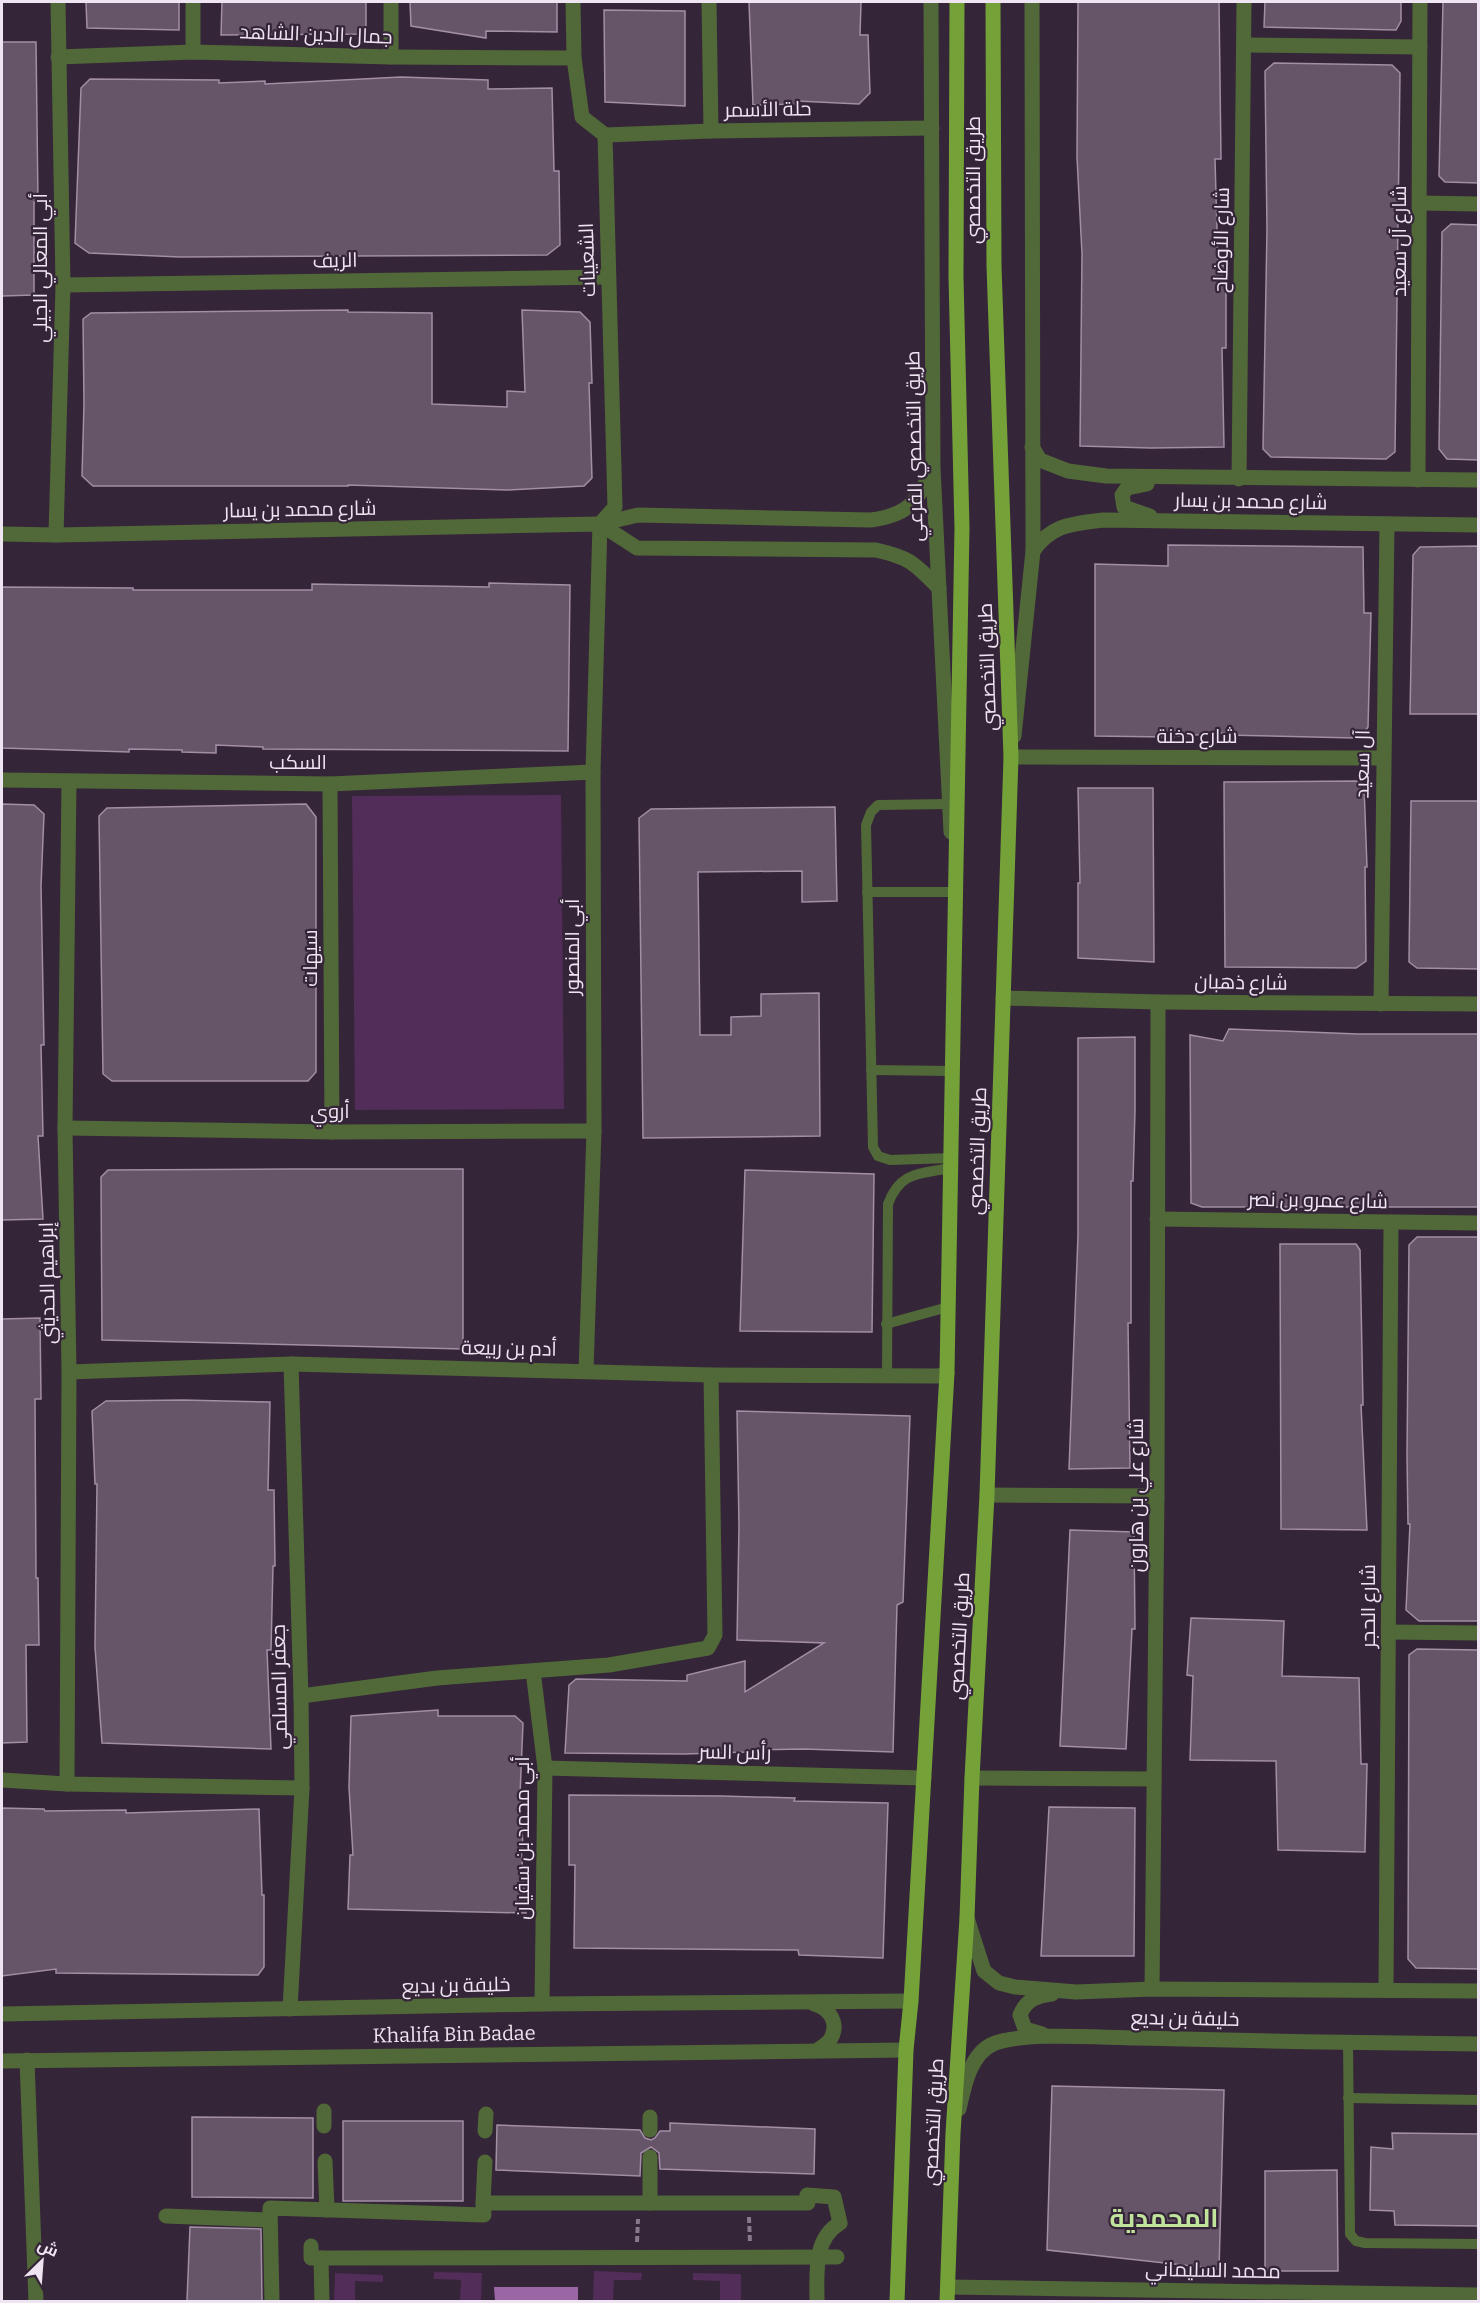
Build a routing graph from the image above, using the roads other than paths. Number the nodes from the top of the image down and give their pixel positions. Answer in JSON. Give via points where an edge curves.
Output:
{"nodes":[{"id":1,"x":58,"y":2,"type":"edge"},
{"id":2,"x":194,"y":2,"type":"edge"},
{"id":3,"x":391,"y":2,"type":"edge"},
{"id":4,"x":573,"y":2,"type":"edge"},
{"id":5,"x":709,"y":2,"type":"edge"},
{"id":6,"x":931,"y":2,"type":"edge"},
{"id":7,"x":957,"y":2,"type":"edge"},
{"id":8,"x":993,"y":2,"type":"edge"},
{"id":9,"x":1032,"y":2,"type":"edge"},
{"id":10,"x":1244,"y":2,"type":"edge"},
{"id":11,"x":1420,"y":2,"type":"edge"},
{"id":12,"x":1244,"y":45,"type":"junction"},
{"id":13,"x":1420,"y":47,"type":"junction"},
{"id":14,"x":193,"y":52,"type":"junction"},
{"id":15,"x":58,"y":57,"type":"junction"},
{"id":16,"x":391,"y":57,"type":"junction"},
{"id":17,"x":574,"y":58,"type":"junction"},
{"id":18,"x":932,"y":128,"type":"junction"},
{"id":19,"x":711,"y":131,"type":"junction"},
{"id":20,"x":605,"y":135,"type":"junction"},
{"id":21,"x":1420,"y":203,"type":"junction"},
{"id":22,"x":1479,"y":204,"type":"edge"},
{"id":23,"x":608,"y":277,"type":"junction"},
{"id":24,"x":63,"y":285,"type":"junction"},
{"id":25,"x":1032,"y":447,"type":"junction"},
{"id":26,"x":933,"y":468,"type":"junction"},
{"id":27,"x":1204,"y":479,"type":"junction"},
{"id":28,"x":1239,"y":479,"type":"junction"},
{"id":29,"x":1419,"y":480,"type":"junction"},
{"id":30,"x":1479,"y":480,"type":"edge"},
{"id":31,"x":1204,"y":521,"type":"junction"},
{"id":32,"x":600,"y":524,"type":"junction"},
{"id":33,"x":1387,"y":524,"type":"junction"},
{"id":34,"x":1479,"y":525,"type":"edge"},
{"id":35,"x":2,"y":534,"type":"edge"},
{"id":36,"x":56,"y":535,"type":"junction"},
{"id":37,"x":1033,"y":551,"type":"junction"},
{"id":38,"x":939,"y":588,"type":"junction"},
{"id":39,"x":1011,"y":757,"type":"junction"},
{"id":40,"x":1383,"y":758,"type":"junction"},
{"id":41,"x":593,"y":772,"type":"junction"},
{"id":42,"x":2,"y":780,"type":"edge"},
{"id":43,"x":69,"y":781,"type":"junction"},
{"id":44,"x":330,"y":784,"type":"junction"},
{"id":45,"x":949,"y":804,"type":"junction"},
{"id":46,"x":867,"y":891,"type":"junction"},
{"id":47,"x":955,"y":891,"type":"junction"},
{"id":48,"x":1003,"y":998,"type":"junction"},
{"id":49,"x":1158,"y":1002,"type":"junction"},
{"id":50,"x":1381,"y":1004,"type":"junction"},
{"id":51,"x":1479,"y":1005,"type":"edge"},
{"id":52,"x":872,"y":1070,"type":"junction"},
{"id":53,"x":952,"y":1071,"type":"junction"},
{"id":54,"x":65,"y":1128,"type":"junction"},
{"id":55,"x":594,"y":1131,"type":"junction"},
{"id":56,"x":332,"y":1132,"type":"junction"},
{"id":57,"x":950,"y":1163,"type":"junction"},
{"id":58,"x":1157,"y":1219,"type":"junction"},
{"id":59,"x":1391,"y":1222,"type":"junction"},
{"id":60,"x":1479,"y":1223,"type":"edge"},
{"id":61,"x":948,"y":1307,"type":"junction"},
{"id":62,"x":886,"y":1324,"type":"junction"},
{"id":63,"x":291,"y":1364,"type":"junction"},
{"id":64,"x":586,"y":1371,"type":"junction"},
{"id":65,"x":69,"y":1372,"type":"junction"},
{"id":66,"x":947,"y":1372,"type":"junction"},
{"id":67,"x":711,"y":1375,"type":"junction"},
{"id":68,"x":887,"y":1376,"type":"junction"},
{"id":69,"x":987,"y":1495,"type":"junction"},
{"id":70,"x":1157,"y":1496,"type":"junction"},
{"id":71,"x":1389,"y":1632,"type":"junction"},
{"id":72,"x":1479,"y":1633,"type":"edge"},
{"id":73,"x":533,"y":1671,"type":"junction"},
{"id":74,"x":302,"y":1696,"type":"junction"},
{"id":75,"x":545,"y":1768,"type":"junction"},
{"id":76,"x":924,"y":1778,"type":"junction"},
{"id":77,"x":972,"y":1778,"type":"junction"},
{"id":78,"x":1154,"y":1779,"type":"junction"},
{"id":79,"x":2,"y":1780,"type":"edge"},
{"id":80,"x":67,"y":1784,"type":"junction"},
{"id":81,"x":302,"y":1788,"type":"junction"},
{"id":82,"x":967,"y":1918,"type":"junction"},
{"id":83,"x":1152,"y":1989,"type":"junction"},
{"id":84,"x":1386,"y":1990,"type":"junction"},
{"id":85,"x":1076,"y":1992,"type":"junction"},
{"id":86,"x":1479,"y":1992,"type":"edge"},
{"id":87,"x":911,"y":2001,"type":"junction"},
{"id":88,"x":811,"y":2003,"type":"junction"},
{"id":89,"x":542,"y":2004,"type":"junction"},
{"id":90,"x":290,"y":2009,"type":"junction"},
{"id":91,"x":2,"y":2014,"type":"edge"},
{"id":92,"x":1078,"y":2037,"type":"junction"},
{"id":93,"x":1348,"y":2043,"type":"junction"},
{"id":94,"x":1479,"y":2044,"type":"edge"},
{"id":95,"x":906,"y":2049,"type":"junction"},
{"id":96,"x":818,"y":2050,"type":"junction"},
{"id":97,"x":27,"y":2060,"type":"junction"},
{"id":98,"x":2,"y":2061,"type":"edge"},
{"id":99,"x":1348,"y":2098,"type":"junction"},
{"id":100,"x":1479,"y":2100,"type":"edge"},
{"id":101,"x":486,"y":2114,"type":"dead end"},
{"id":102,"x":485,"y":2131,"type":"dead end"},
{"id":103,"x":953,"y":2133,"type":"junction"},
{"id":104,"x":650,"y":2157,"type":"dead end"},
{"id":105,"x":325,"y":2161,"type":"dead end"},
{"id":106,"x":485,"y":2162,"type":"dead end"},
{"id":107,"x":483,"y":2203,"type":"junction"},
{"id":108,"x":642,"y":2206,"type":"junction"},
{"id":109,"x":316,"y":2211,"type":"junction"},
{"id":110,"x":166,"y":2216,"type":"dead end"},
{"id":111,"x":270,"y":2220,"type":"junction"},
{"id":112,"x":1479,"y":2244,"type":"edge"},
{"id":113,"x":311,"y":2246,"type":"dead end"},
{"id":114,"x":818,"y":2257,"type":"junction"},
{"id":115,"x":837,"y":2257,"type":"dead end"},
{"id":116,"x":321,"y":2258,"type":"junction"},
{"id":117,"x":947,"y":2294,"type":"edge"},
{"id":118,"x":1479,"y":2295,"type":"edge"},
{"id":119,"x":36,"y":2301,"type":"edge"},
{"id":120,"x":272,"y":2301,"type":"edge"},
{"id":121,"x":321,"y":2301,"type":"edge"},
{"id":122,"x":817,"y":2301,"type":"edge"},
{"id":123,"x":897,"y":2301,"type":"edge"}],
"edges":[{"from":1,"to":15,"type":"street","name":"أبي المعالي الجيلي"},
{"from":2,"to":14,"type":"street"},
{"from":3,"to":16,"type":"street"},
{"from":4,"to":17,"type":"street"},
{"from":5,"to":19,"type":"street"},
{"from":6,"to":18,"type":"street","name":"طريق التخصصي الفرعي"},
{"from":7,"to":47,"type":"main road","name":"طريق التخصصي","via":[[956,277],[962,528]]},
{"from":8,"to":39,"type":"main road","name":"طريق التخصصي","via":[[994,266]]},
{"from":9,"to":25,"type":"street"},
{"from":10,"to":12,"type":"street","name":"شارع الأوضاح"},
{"from":11,"to":13,"type":"street","name":"شارع آل سعيد"},
{"from":12,"to":13,"type":"street"},
{"from":12,"to":28,"type":"street","name":"شارع الأوضاح"},
{"from":13,"to":21,"type":"street","name":"شارع آل سعيد"},
{"from":14,"to":15,"type":"street","name":"جمال الدين الشاهد"},
{"from":14,"to":16,"type":"street","name":"جمال الدين الشاهد"},
{"from":15,"to":24,"type":"street","name":"أبي المعالي الجيلي"},
{"from":16,"to":17,"type":"street","name":"جمال الدين الشاهد"},
{"from":17,"to":20,"type":"street","via":[[582,117]]},
{"from":18,"to":19,"type":"street","name":"حلة الأسمر"},
{"from":18,"to":26,"type":"street","name":"طريق التخصصي الفرعي"},
{"from":19,"to":20,"type":"street","name":"حلة الأسمر"},
{"from":20,"to":23,"type":"street","name":"الشعيبات"},
{"from":21,"to":22,"type":"street"},
{"from":21,"to":29,"type":"street","name":"شارع آل سعيد"},
{"from":23,"to":24,"type":"street","name":"الريف"},
{"from":23,"to":32,"type":"street","name":"الشعيبات","via":[[615,507]]},
{"from":24,"to":36,"type":"street","name":"أبي المعالي الجيلي"},
{"from":25,"to":27,"type":"street","name":"شارع محمد بن يسار","via":[[1040,460],[1068,471]]},
{"from":25,"to":37,"type":"street"},
{"from":26,"to":32,"type":"street","name":"شارع محمد بن يسار","via":[[920,494],[892,518],[638,515]]},
{"from":26,"to":38,"type":"street","name":"طريق التخصصي الفرعي"},
{"from":27,"to":28,"type":"street","name":"شارع محمد بن يسار"},
{"from":27,"to":31,"type":"street","via":[[1137,485],[1127,488],[1122,495],[1124,507],[1142,515]]},
{"from":28,"to":29,"type":"street","name":"شارع محمد بن يسار"},
{"from":29,"to":30,"type":"street","name":"شارع محمد بن يسار"},
{"from":31,"to":33,"type":"street","name":"شارع محمد بن يسار"},
{"from":31,"to":37,"type":"street","name":"شارع محمد بن يسار","via":[[1103,520],[1073,524],[1046,533]]},
{"from":32,"to":36,"type":"street","name":"شارع محمد بن يسار"},
{"from":32,"to":38,"type":"street","via":[[637,548],[876,550],[914,563]]},
{"from":32,"to":41,"type":"street","name":"أبي المنصور"},
{"from":33,"to":34,"type":"street","name":"شارع محمد بن يسار"},
{"from":33,"to":40,"type":"street","name":"آل سعيد"},
{"from":35,"to":36,"type":"street","name":"شارع محمد بن يسار"},
{"from":37,"to":39,"type":"street"},
{"from":38,"to":45,"type":"street","name":"طريق التخصصي الفرعي"},
{"from":39,"to":40,"type":"street","name":"شارع دخنة"},
{"from":39,"to":48,"type":"main road","name":"طريق التخصصي"},
{"from":40,"to":50,"type":"street","name":"آل سعيد"},
{"from":41,"to":44,"type":"street","name":"السكب"},
{"from":41,"to":55,"type":"street","name":"أبي المنصور"},
{"from":42,"to":43,"type":"street","name":"السكب"},
{"from":43,"to":44,"type":"street","name":"السكب"},
{"from":43,"to":54,"type":"street","name":"إبراهيم الحديثي"},
{"from":44,"to":56,"type":"street","name":"سيهات"},
{"from":45,"to":46,"type":"lane","via":[[878,805],[871,812],[866,825]]},
{"from":45,"to":47,"type":"street","name":"طريق التخصصي الفرعي"},
{"from":46,"to":47,"type":"lane"},
{"from":46,"to":52,"type":"lane"},
{"from":47,"to":53,"type":"main road","name":"طريق التخصصي"},
{"from":48,"to":49,"type":"street","name":"شارع ذهبان"},
{"from":48,"to":69,"type":"main road","name":"طريق التخصصي"},
{"from":49,"to":50,"type":"street","name":"شارع ذهبان"},
{"from":49,"to":58,"type":"street","name":"شارع علي بن هارون"},
{"from":50,"to":51,"type":"street","name":"شارع ذهبان"},
{"from":52,"to":53,"type":"lane"},
{"from":52,"to":57,"type":"lane","via":[[873,1147],[878,1156]]},
{"from":53,"to":57,"type":"main road","name":"طريق التخصصي"},
{"from":54,"to":56,"type":"street","name":"أروي"},
{"from":54,"to":65,"type":"street","name":"إبراهيم الحديثي"},
{"from":55,"to":56,"type":"street","name":"أروي"},
{"from":55,"to":64,"type":"street","name":"أبي المنصور"},
{"from":57,"to":61,"type":"main road","name":"طريق التخصصي"},
{"from":57,"to":62,"type":"lane","via":[[906,1178],[894,1188],[888,1204]]},
{"from":58,"to":59,"type":"street","name":"شارع عمرو بن نصر"},
{"from":58,"to":70,"type":"street","name":"شارع علي بن هارون"},
{"from":59,"to":60,"type":"street","name":"شارع عمرو بن نصر"},
{"from":59,"to":71,"type":"street","name":"شارع الحجر"},
{"from":61,"to":62,"type":"lane"},
{"from":61,"to":66,"type":"main road","name":"طريق التخصصي"},
{"from":62,"to":68,"type":"lane"},
{"from":63,"to":64,"type":"street","name":"أدم بن ربيعة"},
{"from":63,"to":65,"type":"street","name":"أدم بن ربيعة"},
{"from":63,"to":74,"type":"street","name":"جعفر المسلمي"},
{"from":64,"to":67,"type":"street","name":"أدم بن ربيعة"},
{"from":65,"to":80,"type":"street","name":"إبراهيم الحديثي"},
{"from":66,"to":68,"type":"street","name":"أدم بن ربيعة","via":[[938,1376]]},
{"from":66,"to":76,"type":"main road","name":"طريق التخصصي"},
{"from":67,"to":68,"type":"street","name":"أدم بن ربيعة"},
{"from":67,"to":73,"type":"street","via":[[715,1635],[708,1648],[609,1665]]},
{"from":69,"to":70,"type":"street"},
{"from":69,"to":77,"type":"main road","name":"طريق التخصصي"},
{"from":70,"to":78,"type":"street","name":"شارع علي بن هارون"},
{"from":71,"to":72,"type":"street"},
{"from":71,"to":84,"type":"street","name":"شارع الحجر"},
{"from":73,"to":74,"type":"street","via":[[437,1678]]},
{"from":73,"to":75,"type":"street","name":"أبي محمد بن سفيان"},
{"from":74,"to":81,"type":"street","name":"جعفر المسلمي"},
{"from":75,"to":76,"type":"street","name":"رأس السر"},
{"from":75,"to":89,"type":"street","name":"أبي محمد بن سفيان"},
{"from":76,"to":87,"type":"main road","name":"طريق التخصصي"},
{"from":77,"to":78,"type":"street"},
{"from":77,"to":82,"type":"main road","name":"طريق التخصصي"},
{"from":78,"to":83,"type":"street","name":"شارع علي بن هارون"},
{"from":79,"to":80,"type":"street"},
{"from":80,"to":81,"type":"street"},
{"from":81,"to":90,"type":"street","name":"جعفر المسلمي"},
{"from":82,"to":85,"type":"street","name":"خليفة بن بديع","via":[[984,1971],[999,1983]]},
{"from":82,"to":103,"type":"main road","name":"طريق التخصصي"},
{"from":83,"to":84,"type":"street","name":"خليفة بن بديع"},
{"from":83,"to":85,"type":"street","name":"خليفة بن بديع"},
{"from":84,"to":86,"type":"street","name":"خليفة بن بديع"},
{"from":85,"to":92,"type":"street","via":[[1040,1995],[1024,2004],[1020,2015],[1025,2029],[1050,2037]]},
{"from":87,"to":88,"type":"street","name":"خليفة بن بديع"},
{"from":87,"to":95,"type":"main road","name":"طريق التخصصي"},
{"from":88,"to":89,"type":"street","name":"خليفة بن بديع"},
{"from":88,"to":96,"type":"street","via":[[823,2006],[832,2016],[834,2028],[829,2040]]},
{"from":89,"to":90,"type":"street","name":"خليفة بن بديع"},
{"from":90,"to":91,"type":"street","name":"خليفة بن بديع"},
{"from":92,"to":93,"type":"street","name":"خليفة بن بديع"},
{"from":92,"to":103,"type":"street","name":"خليفة بن بديع","via":[[1009,2039],[978,2054]]},
{"from":93,"to":94,"type":"street","name":"خليفة بن بديع"},
{"from":93,"to":99,"type":"lane"},
{"from":95,"to":96,"type":"street","name":"Khalifa Bin Badae"},
{"from":95,"to":123,"type":"main road","name":"طريق التخصصي"},
{"from":96,"to":97,"type":"street","name":"Khalifa Bin Badae"},
{"from":97,"to":98,"type":"street","name":"Khalifa Bin Badae"},
{"from":97,"to":119,"type":"street"},
{"from":99,"to":100,"type":"lane"},
{"from":99,"to":112,"type":"lane","via":[[1350,2234],[1356,2241]]},
{"from":101,"to":102,"type":"street"},
{"from":103,"to":117,"type":"main road","name":"طريق التخصصي"},
{"from":104,"to":108,"type":"street"},
{"from":105,"to":109,"type":"street"},
{"from":106,"to":107,"type":"street"},
{"from":107,"to":108,"type":"street"},
{"from":107,"to":109,"type":"street","via":[[484,2215]]},
{"from":108,"to":114,"type":"street","via":[[749,2207],[808,2203],[807,2195],[834,2197],[840,2223],[830,2229]]},
{"from":109,"to":111,"type":"street","via":[[270,2208]]},
{"from":110,"to":111,"type":"street"},
{"from":111,"to":120,"type":"street"},
{"from":113,"to":116,"type":"street","via":[[310,2258]]},
{"from":114,"to":115,"type":"street"},
{"from":114,"to":116,"type":"street","via":[[749,2250]]},
{"from":114,"to":122,"type":"street"},
{"from":116,"to":121,"type":"street"},
{"from":117,"to":118,"type":"street","name":"محمد السليماني"}]}
